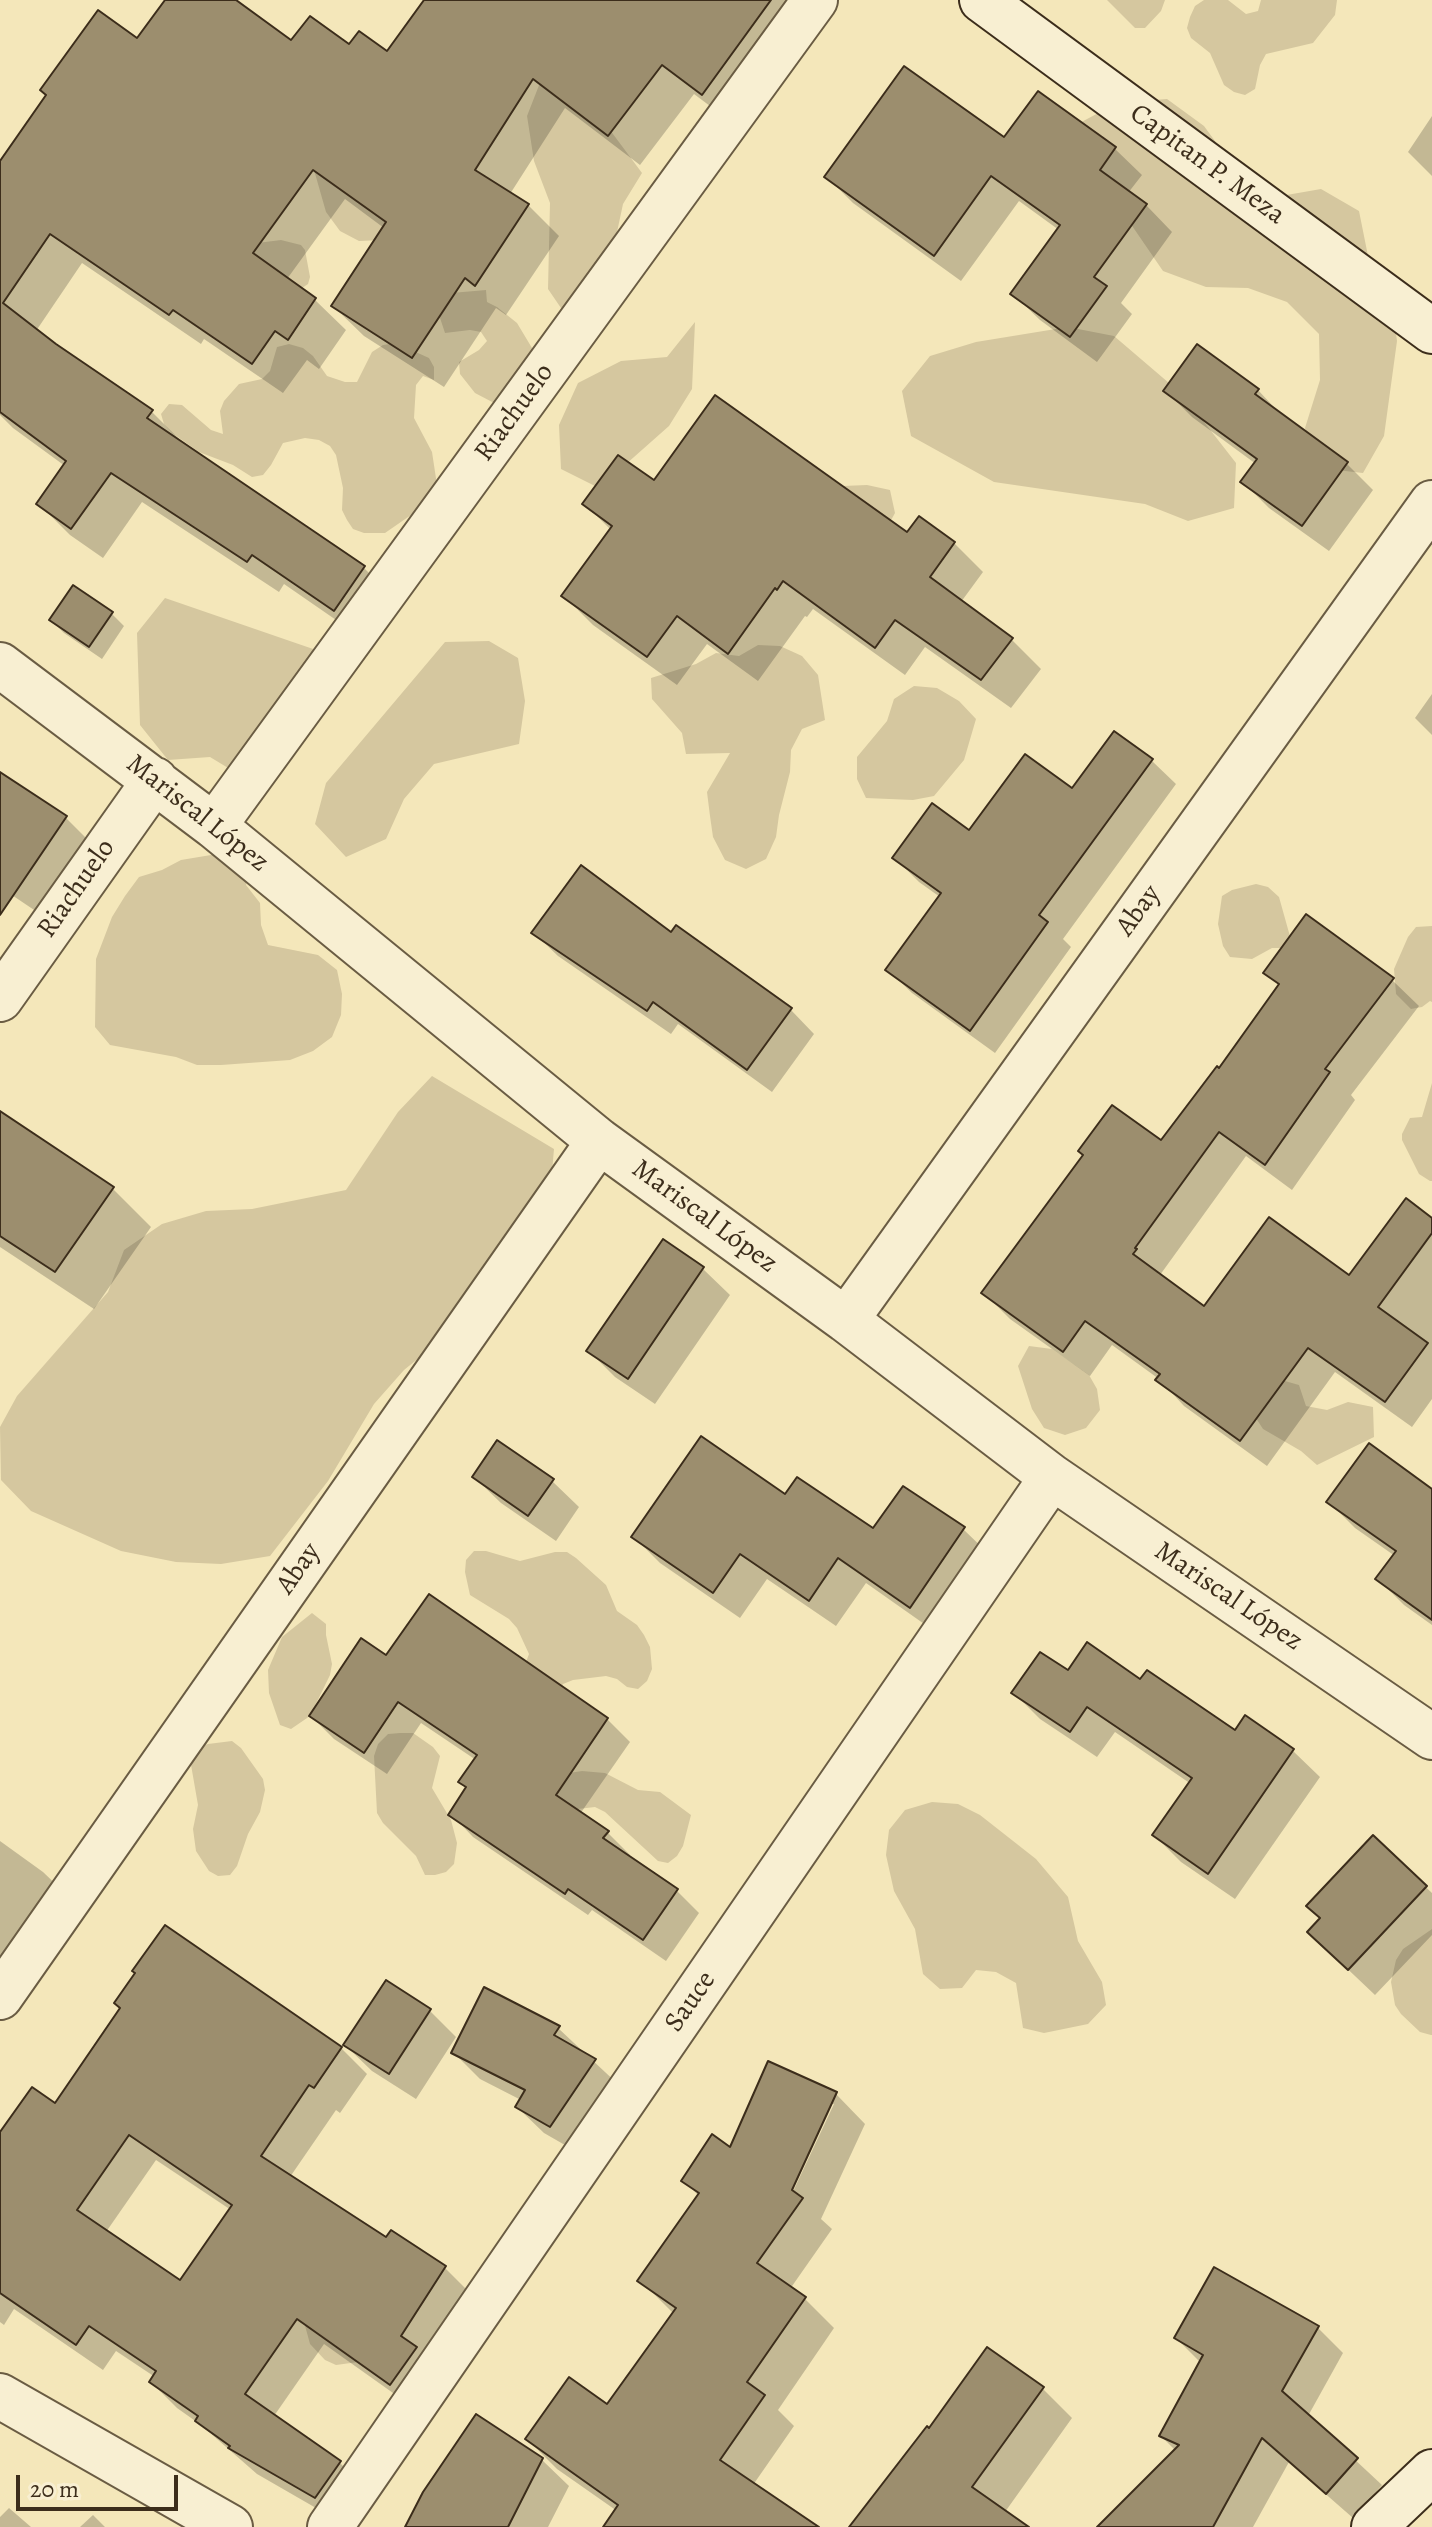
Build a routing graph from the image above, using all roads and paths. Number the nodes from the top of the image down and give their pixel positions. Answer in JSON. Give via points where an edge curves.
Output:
{"nodes":[{"id":1,"x":815,"y":0,"type":"edge"},
{"id":2,"x":982,"y":0,"type":"edge"},
{"id":3,"x":1432,"y":331,"type":"edge"},
{"id":4,"x":1432,"y":503,"type":"edge"},
{"id":5,"x":0,"y":665,"type":"edge"},
{"id":6,"x":155,"y":780,"type":"junction"},
{"id":7,"x":214,"y":826,"type":"junction"},
{"id":8,"x":0,"y":999,"type":"edge"},
{"id":9,"x":599,"y":1141,"type":"junction"},
{"id":10,"x":846,"y":1320,"type":"junction"},
{"id":11,"x":1052,"y":1477,"type":"junction"},
{"id":12,"x":1431,"y":1734,"type":"edge"},
{"id":13,"x":0,"y":1997,"type":"edge"},
{"id":14,"x":0,"y":2396,"type":"edge"},
{"id":15,"x":1432,"y":2472,"type":"edge"},
{"id":16,"x":230,"y":2527,"type":"edge"},
{"id":17,"x":330,"y":2527,"type":"edge"},
{"id":18,"x":1374,"y":2527,"type":"edge"}],
"edges":[{"from":1,"to":7,"type":"street","name":"Riachuelo"},
{"from":2,"to":3,"type":"street","name":"Capitan P. Meza"},
{"from":4,"to":10,"type":"street","name":"Abay"},
{"from":5,"to":6,"type":"street","name":"Mariscal López"},
{"from":6,"to":7,"type":"street","name":"Mariscal López"},
{"from":6,"to":8,"type":"street","name":"Riachuelo"},
{"from":7,"to":9,"type":"street","name":"Mariscal López"},
{"from":9,"to":10,"type":"street","name":"Mariscal López"},
{"from":9,"to":13,"type":"street","name":"Abay"},
{"from":10,"to":11,"type":"street","name":"Mariscal López"},
{"from":11,"to":12,"type":"street","name":"Mariscal López"},
{"from":11,"to":17,"type":"street","name":"Sauce"},
{"from":14,"to":16,"type":"street"},
{"from":15,"to":18,"type":"street"}]}
